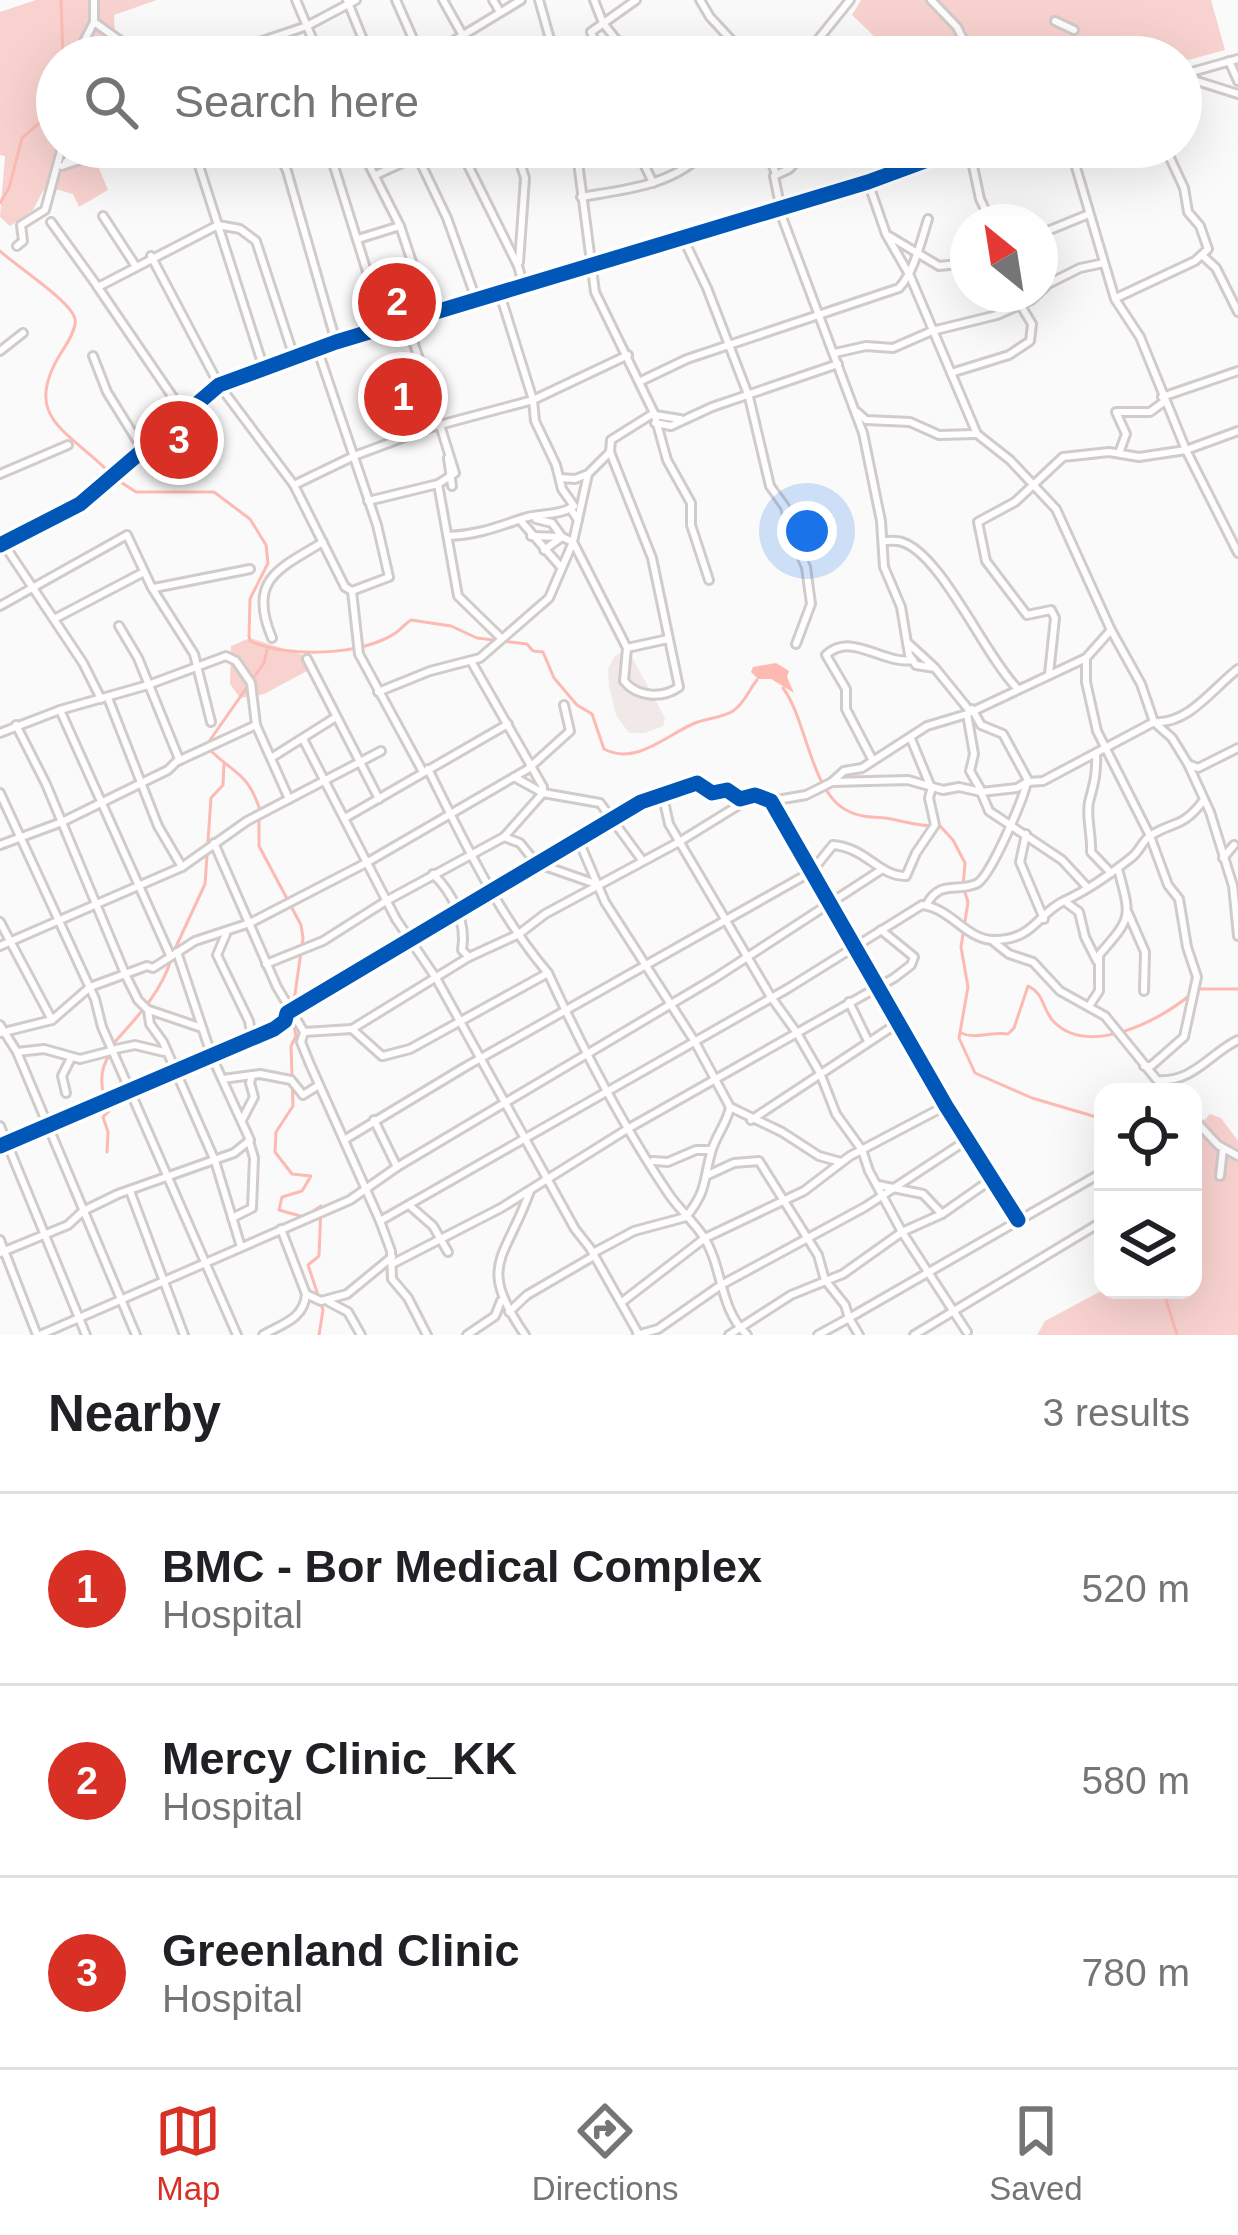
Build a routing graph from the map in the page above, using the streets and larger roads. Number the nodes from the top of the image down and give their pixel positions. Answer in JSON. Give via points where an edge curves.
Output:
{"nodes":[{"id":1,"x":94,"y":0,"type":"edge"},
{"id":2,"x":296,"y":0,"type":"edge"},
{"id":3,"x":396,"y":0,"type":"edge"},
{"id":4,"x":443,"y":0,"type":"edge"},
{"id":5,"x":494,"y":0,"type":"edge"},
{"id":6,"x":520,"y":0,"type":"edge"},
{"id":7,"x":538,"y":0,"type":"edge"},
{"id":8,"x":594,"y":0,"type":"edge"},
{"id":9,"x":636,"y":0,"type":"edge"},
{"id":10,"x":700,"y":0,"type":"edge"},
{"id":11,"x":850,"y":0,"type":"edge"},
{"id":12,"x":931,"y":0,"type":"edge"},
{"id":13,"x":351,"y":1,"type":"edge"},
{"id":14,"x":500,"y":12,"type":"junction"},
{"id":15,"x":1055,"y":21,"type":"dead end"},
{"id":16,"x":94,"y":22,"type":"junction"},
{"id":17,"x":603,"y":23,"type":"junction"},
{"id":18,"x":307,"y":26,"type":"junction"},
{"id":19,"x":1074,"y":31,"type":"dead end"},
{"id":20,"x":87,"y":36,"type":"edge"},
{"id":21,"x":114,"y":36,"type":"edge"},
{"id":22,"x":282,"y":36,"type":"edge"},
{"id":23,"x":311,"y":36,"type":"edge"},
{"id":24,"x":363,"y":36,"type":"edge"},
{"id":25,"x":414,"y":36,"type":"edge"},
{"id":26,"x":462,"y":36,"type":"joint"},
{"id":27,"x":549,"y":36,"type":"edge"},
{"id":28,"x":593,"y":36,"type":"edge"},
{"id":29,"x":613,"y":36,"type":"edge"},
{"id":30,"x":728,"y":36,"type":"edge"},
{"id":31,"x":821,"y":36,"type":"edge"},
{"id":32,"x":962,"y":36,"type":"edge"},
{"id":33,"x":1234,"y":60,"type":"edge"},
{"id":34,"x":1202,"y":70,"type":"edge"},
{"id":35,"x":1238,"y":81,"type":"edge"},
{"id":36,"x":1202,"y":83,"type":"edge"},
{"id":37,"x":1238,"y":94,"type":"edge"},
{"id":38,"x":57,"y":168,"type":"edge"},
{"id":39,"x":60,"y":168,"type":"edge"},
{"id":40,"x":200,"y":168,"type":"edge"},
{"id":41,"x":286,"y":168,"type":"edge"},
{"id":42,"x":334,"y":168,"type":"edge"},
{"id":43,"x":372,"y":168,"type":"edge"},
{"id":44,"x":391,"y":168,"type":"edge"},
{"id":45,"x":424,"y":168,"type":"edge"},
{"id":46,"x":469,"y":168,"type":"edge"},
{"id":47,"x":521,"y":168,"type":"edge"},
{"id":48,"x":578,"y":168,"type":"edge"},
{"id":49,"x":646,"y":168,"type":"edge"},
{"id":50,"x":685,"y":168,"type":"edge"},
{"id":51,"x":774,"y":168,"type":"edge"},
{"id":52,"x":790,"y":168,"type":"edge"},
{"id":53,"x":907,"y":168,"type":"edge"},
{"id":54,"x":972,"y":168,"type":"edge"},
{"id":55,"x":1076,"y":168,"type":"edge"},
{"id":56,"x":1175,"y":168,"type":"edge"},
{"id":57,"x":56,"y":173,"type":"junction"},
{"id":58,"x":776,"y":174,"type":"junction"},
{"id":59,"x":376,"y":175,"type":"junction"},
{"id":60,"x":868,"y":182,"type":"junction"},
{"id":61,"x":653,"y":183,"type":"junction"},
{"id":62,"x":581,"y":197,"type":"junction"},
{"id":63,"x":982,"y":204,"type":"edge"},
{"id":64,"x":779,"y":206,"type":"junction"},
{"id":65,"x":1089,"y":214,"type":"junction"},
{"id":66,"x":103,"y":215,"type":"dead end"},
{"id":67,"x":928,"y":219,"type":"dead end"},
{"id":68,"x":51,"y":222,"type":"dead end"},
{"id":69,"x":218,"y":225,"type":"junction"},
{"id":70,"x":400,"y":226,"type":"junction"},
{"id":71,"x":1058,"y":227,"type":"edge"},
{"id":72,"x":886,"y":234,"type":"junction"},
{"id":73,"x":682,"y":237,"type":"junction"},
{"id":74,"x":356,"y":239,"type":"junction"},
{"id":75,"x":16,"y":246,"type":"dead end"},
{"id":76,"x":914,"y":254,"type":"junction"},
{"id":77,"x":151,"y":256,"type":"junction"},
{"id":78,"x":1204,"y":256,"type":"junction"},
{"id":79,"x":83,"y":262,"type":"dead end"},
{"id":80,"x":1104,"y":263,"type":"junction"},
{"id":81,"x":591,"y":264,"type":"junction"},
{"id":82,"x":135,"y":265,"type":"junction"},
{"id":83,"x":518,"y":266,"type":"junction"},
{"id":84,"x":950,"y":266,"type":"edge"},
{"id":85,"x":910,"y":276,"type":"junction"},
{"id":86,"x":1058,"y":279,"type":"edge"},
{"id":87,"x":98,"y":286,"type":"junction"},
{"id":88,"x":524,"y":286,"type":"junction"},
{"id":89,"x":500,"y":294,"type":"junction"},
{"id":90,"x":1115,"y":298,"type":"junction"},
{"id":91,"x":477,"y":301,"type":"junction"},
{"id":92,"x":1001,"y":312,"type":"edge"},
{"id":93,"x":1023,"y":312,"type":"edge"},
{"id":94,"x":1238,"y":312,"type":"edge"},
{"id":95,"x":819,"y":316,"type":"junction"},
{"id":96,"x":430,"y":317,"type":"junction"},
{"id":97,"x":407,"y":323,"type":"junction"},
{"id":98,"x":385,"y":329,"type":"junction"},
{"id":99,"x":932,"y":331,"type":"junction"},
{"id":100,"x":23,"y":333,"type":"dead end"},
{"id":101,"x":336,"y":342,"type":"junction"},
{"id":102,"x":728,"y":346,"type":"junction"},
{"id":103,"x":317,"y":349,"type":"junction"},
{"id":104,"x":0,"y":351,"type":"edge"},
{"id":105,"x":835,"y":353,"type":"junction"},
{"id":106,"x":628,"y":355,"type":"junction"},
{"id":107,"x":93,"y":356,"type":"dead end"},
{"id":108,"x":294,"y":358,"type":"junction"},
{"id":109,"x":838,"y":364,"type":"junction"},
{"id":110,"x":264,"y":369,"type":"junction"},
{"id":111,"x":1238,"y":371,"type":"edge"},
{"id":112,"x":951,"y":373,"type":"junction"},
{"id":113,"x":641,"y":381,"type":"junction"},
{"id":114,"x":219,"y":385,"type":"junction"},
{"id":115,"x":749,"y":397,"type":"junction"},
{"id":116,"x":1164,"y":399,"type":"junction"},
{"id":117,"x":533,"y":400,"type":"junction"},
{"id":118,"x":851,"y":404,"type":"junction"},
{"id":119,"x":184,"y":412,"type":"junction"},
{"id":120,"x":654,"y":417,"type":"junction"},
{"id":121,"x":442,"y":424,"type":"junction"},
{"id":122,"x":1238,"y":431,"type":"edge"},
{"id":123,"x":977,"y":434,"type":"junction"},
{"id":124,"x":68,"y":445,"type":"dead end"},
{"id":125,"x":142,"y":450,"type":"junction"},
{"id":126,"x":1186,"y":450,"type":"junction"},
{"id":127,"x":610,"y":452,"type":"junction"},
{"id":128,"x":1119,"y":454,"type":"junction"},
{"id":129,"x":354,"y":456,"type":"junction"},
{"id":130,"x":0,"y":474,"type":"edge"},
{"id":131,"x":588,"y":474,"type":"junction"},
{"id":132,"x":560,"y":478,"type":"junction"},
{"id":133,"x":438,"y":484,"type":"junction"},
{"id":134,"x":1031,"y":484,"type":"junction"},
{"id":135,"x":295,"y":485,"type":"junction"},
{"id":136,"x":452,"y":485,"type":"dead end"},
{"id":137,"x":582,"y":499,"type":"junction"},
{"id":138,"x":368,"y":501,"type":"junction"},
{"id":139,"x":574,"y":506,"type":"junction"},
{"id":140,"x":523,"y":519,"type":"junction"},
{"id":141,"x":578,"y":520,"type":"junction"},
{"id":142,"x":448,"y":536,"type":"junction"},
{"id":143,"x":532,"y":536,"type":"junction"},
{"id":144,"x":562,"y":537,"type":"junction"},
{"id":145,"x":883,"y":541,"type":"junction"},
{"id":146,"x":323,"y":542,"type":"junction"},
{"id":147,"x":573,"y":542,"type":"junction"},
{"id":148,"x":2,"y":544,"type":"edge"},
{"id":149,"x":544,"y":550,"type":"junction"},
{"id":150,"x":1238,"y":553,"type":"edge"},
{"id":151,"x":560,"y":566,"type":"junction"},
{"id":152,"x":250,"y":569,"type":"dead end"},
{"id":153,"x":144,"y":572,"type":"junction"},
{"id":154,"x":709,"y":580,"type":"dead end"},
{"id":155,"x":152,"y":588,"type":"junction"},
{"id":156,"x":33,"y":591,"type":"junction"},
{"id":157,"x":352,"y":591,"type":"junction"},
{"id":158,"x":0,"y":606,"type":"edge"},
{"id":159,"x":55,"y":618,"type":"junction"},
{"id":160,"x":119,"y":626,"type":"dead end"},
{"id":161,"x":1112,"y":630,"type":"junction"},
{"id":162,"x":272,"y":638,"type":"dead end"},
{"id":163,"x":501,"y":638,"type":"junction"},
{"id":164,"x":668,"y":639,"type":"junction"},
{"id":165,"x":906,"y":642,"type":"junction"},
{"id":166,"x":796,"y":644,"type":"dead end"},
{"id":167,"x":627,"y":648,"type":"junction"},
{"id":168,"x":1086,"y":658,"type":"junction"},
{"id":169,"x":307,"y":659,"type":"dead end"},
{"id":170,"x":913,"y":660,"type":"junction"},
{"id":171,"x":471,"y":661,"type":"junction"},
{"id":172,"x":198,"y":664,"type":"junction"},
{"id":173,"x":935,"y":668,"type":"junction"},
{"id":174,"x":1238,"y":669,"type":"edge"},
{"id":175,"x":1049,"y":674,"type":"junction"},
{"id":176,"x":148,"y":686,"type":"junction"},
{"id":177,"x":1017,"y":688,"type":"junction"},
{"id":178,"x":378,"y":692,"type":"junction"},
{"id":179,"x":105,"y":699,"type":"junction"},
{"id":180,"x":565,"y":705,"type":"dead end"},
{"id":181,"x":60,"y":710,"type":"junction"},
{"id":182,"x":969,"y":711,"type":"junction"},
{"id":183,"x":336,"y":717,"type":"junction"},
{"id":184,"x":211,"y":722,"type":"dead end"},
{"id":185,"x":1154,"y":722,"type":"junction"},
{"id":186,"x":256,"y":724,"type":"junction"},
{"id":187,"x":508,"y":724,"type":"junction"},
{"id":188,"x":16,"y":725,"type":"junction"},
{"id":189,"x":0,"y":733,"type":"edge"},
{"id":190,"x":303,"y":739,"type":"junction"},
{"id":191,"x":910,"y":739,"type":"junction"},
{"id":192,"x":1118,"y":740,"type":"junction"},
{"id":193,"x":1106,"y":747,"type":"junction"},
{"id":194,"x":1238,"y":748,"type":"edge"},
{"id":195,"x":381,"y":751,"type":"dead end"},
{"id":196,"x":1096,"y":753,"type":"junction"},
{"id":197,"x":271,"y":758,"type":"junction"},
{"id":198,"x":872,"y":758,"type":"junction"},
{"id":199,"x":1112,"y":759,"type":"junction"},
{"id":200,"x":178,"y":760,"type":"junction"},
{"id":201,"x":359,"y":762,"type":"junction"},
{"id":202,"x":1188,"y":764,"type":"junction"},
{"id":203,"x":533,"y":766,"type":"junction"},
{"id":204,"x":425,"y":771,"type":"junction"},
{"id":205,"x":513,"y":776,"type":"junction"},
{"id":206,"x":324,"y":780,"type":"junction"},
{"id":207,"x":142,"y":782,"type":"junction"},
{"id":208,"x":832,"y":782,"type":"junction"},
{"id":209,"x":1028,"y":782,"type":"junction"},
{"id":210,"x":406,"y":783,"type":"dead end"},
{"id":211,"x":931,"y":786,"type":"junction"},
{"id":212,"x":981,"y":792,"type":"junction"},
{"id":213,"x":0,"y":793,"type":"edge"},
{"id":214,"x":543,"y":793,"type":"junction"},
{"id":215,"x":755,"y":795,"type":"junction"},
{"id":216,"x":662,"y":796,"type":"junction"},
{"id":217,"x":379,"y":799,"type":"junction"},
{"id":218,"x":289,"y":800,"type":"junction"},
{"id":219,"x":771,"y":801,"type":"junction"},
{"id":220,"x":1203,"y":801,"type":"junction"},
{"id":221,"x":101,"y":802,"type":"junction"},
{"id":222,"x":450,"y":813,"type":"junction"},
{"id":223,"x":344,"y":819,"type":"junction"},
{"id":224,"x":611,"y":820,"type":"junction"},
{"id":225,"x":62,"y":822,"type":"junction"},
{"id":226,"x":1011,"y":823,"type":"junction"},
{"id":227,"x":1026,"y":833,"type":"junction"},
{"id":228,"x":1150,"y":836,"type":"junction"},
{"id":229,"x":19,"y":837,"type":"junction"},
{"id":230,"x":504,"y":838,"type":"junction"},
{"id":231,"x":579,"y":841,"type":"junction"},
{"id":232,"x":679,"y":842,"type":"junction"},
{"id":233,"x":214,"y":843,"type":"junction"},
{"id":234,"x":0,"y":845,"type":"edge"},
{"id":235,"x":1234,"y":845,"type":"dead end"},
{"id":236,"x":471,"y":854,"type":"junction"},
{"id":237,"x":1223,"y":858,"type":"junction"},
{"id":238,"x":642,"y":860,"type":"junction"},
{"id":239,"x":366,"y":863,"type":"junction"},
{"id":240,"x":538,"y":863,"type":"junction"},
{"id":241,"x":1120,"y":863,"type":"junction"},
{"id":242,"x":182,"y":867,"type":"junction"},
{"id":243,"x":881,"y":870,"type":"junction"},
{"id":244,"x":811,"y":872,"type":"junction"},
{"id":245,"x":1111,"y":873,"type":"junction"},
{"id":246,"x":433,"y":874,"type":"junction"},
{"id":247,"x":598,"y":883,"type":"junction"},
{"id":248,"x":138,"y":885,"type":"junction"},
{"id":249,"x":1087,"y":887,"type":"junction"},
{"id":250,"x":493,"y":892,"type":"junction"},
{"id":251,"x":386,"y":901,"type":"junction"},
{"id":252,"x":1063,"y":901,"type":"junction"},
{"id":253,"x":97,"y":904,"type":"junction"},
{"id":254,"x":927,"y":904,"type":"junction"},
{"id":255,"x":830,"y":906,"type":"junction"},
{"id":256,"x":457,"y":912,"type":"junction"},
{"id":257,"x":1128,"y":913,"type":"junction"},
{"id":258,"x":728,"y":919,"type":"junction"},
{"id":259,"x":1044,"y":919,"type":"junction"},
{"id":260,"x":0,"y":922,"type":"edge"},
{"id":261,"x":56,"y":922,"type":"junction"},
{"id":262,"x":250,"y":923,"type":"junction"},
{"id":263,"x":881,"y":930,"type":"junction"},
{"id":264,"x":226,"y":934,"type":"junction"},
{"id":265,"x":519,"y":934,"type":"junction"},
{"id":266,"x":1238,"y":934,"type":"edge"},
{"id":267,"x":990,"y":940,"type":"junction"},
{"id":268,"x":411,"y":942,"type":"junction"},
{"id":269,"x":4,"y":944,"type":"edge"},
{"id":270,"x":853,"y":947,"type":"junction"},
{"id":271,"x":174,"y":954,"type":"junction"},
{"id":272,"x":747,"y":955,"type":"junction"},
{"id":273,"x":469,"y":957,"type":"junction"},
{"id":274,"x":1097,"y":961,"type":"junction"},
{"id":275,"x":266,"y":964,"type":"junction"},
{"id":276,"x":644,"y":967,"type":"junction"},
{"id":277,"x":548,"y":973,"type":"junction"},
{"id":278,"x":126,"y":976,"type":"junction"},
{"id":279,"x":436,"y":978,"type":"junction"},
{"id":280,"x":90,"y":987,"type":"junction"},
{"id":281,"x":877,"y":988,"type":"junction"},
{"id":282,"x":1144,"y":991,"type":"dead end"},
{"id":283,"x":771,"y":997,"type":"junction"},
{"id":284,"x":849,"y":1002,"type":"junction"},
{"id":285,"x":671,"y":1004,"type":"junction"},
{"id":286,"x":1089,"y":1006,"type":"junction"},
{"id":287,"x":148,"y":1010,"type":"junction"},
{"id":288,"x":292,"y":1010,"type":"junction"},
{"id":289,"x":566,"y":1011,"type":"junction"},
{"id":290,"x":52,"y":1020,"type":"junction"},
{"id":291,"x":458,"y":1020,"type":"junction"},
{"id":292,"x":898,"y":1023,"type":"junction"},
{"id":293,"x":202,"y":1028,"type":"junction"},
{"id":294,"x":352,"y":1029,"type":"junction"},
{"id":295,"x":1,"y":1030,"type":"edge"},
{"id":296,"x":304,"y":1032,"type":"junction"},
{"id":297,"x":797,"y":1033,"type":"junction"},
{"id":298,"x":252,"y":1038,"type":"junction"},
{"id":299,"x":1238,"y":1040,"type":"edge"},
{"id":300,"x":868,"y":1041,"type":"junction"},
{"id":301,"x":695,"y":1042,"type":"junction"},
{"id":302,"x":112,"y":1050,"type":"junction"},
{"id":303,"x":16,"y":1052,"type":"junction"},
{"id":304,"x":164,"y":1052,"type":"junction"},
{"id":305,"x":587,"y":1052,"type":"junction"},
{"id":306,"x":212,"y":1057,"type":"junction"},
{"id":307,"x":71,"y":1058,"type":"junction"},
{"id":308,"x":479,"y":1060,"type":"junction"},
{"id":309,"x":1144,"y":1066,"type":"junction"},
{"id":310,"x":175,"y":1073,"type":"junction"},
{"id":311,"x":820,"y":1073,"type":"junction"},
{"id":312,"x":252,"y":1076,"type":"junction"},
{"id":313,"x":223,"y":1079,"type":"junction"},
{"id":314,"x":715,"y":1079,"type":"junction"},
{"id":315,"x":1174,"y":1080,"type":"junction"},
{"id":316,"x":1174,"y":1083,"type":"edge"},
{"id":317,"x":319,"y":1085,"type":"junction"},
{"id":318,"x":130,"y":1089,"type":"junction"},
{"id":319,"x":608,"y":1089,"type":"junction"},
{"id":320,"x":66,"y":1093,"type":"dead end"},
{"id":321,"x":505,"y":1104,"type":"junction"},
{"id":322,"x":946,"y":1106,"type":"junction"},
{"id":323,"x":730,"y":1107,"type":"junction"},
{"id":324,"x":242,"y":1120,"type":"junction"},
{"id":325,"x":374,"y":1120,"type":"junction"},
{"id":326,"x":751,"y":1120,"type":"junction"},
{"id":327,"x":0,"y":1126,"type":"edge"},
{"id":328,"x":46,"y":1126,"type":"junction"},
{"id":329,"x":1202,"y":1127,"type":"edge"},
{"id":330,"x":629,"y":1128,"type":"junction"},
{"id":331,"x":525,"y":1138,"type":"junction"},
{"id":332,"x":344,"y":1140,"type":"junction"},
{"id":333,"x":967,"y":1140,"type":"junction"},
{"id":334,"x":250,"y":1141,"type":"junction"},
{"id":335,"x":4,"y":1145,"type":"edge"},
{"id":336,"x":1223,"y":1149,"type":"junction"},
{"id":337,"x":711,"y":1150,"type":"junction"},
{"id":338,"x":862,"y":1150,"type":"junction"},
{"id":339,"x":1238,"y":1156,"type":"edge"},
{"id":340,"x":650,"y":1160,"type":"junction"},
{"id":341,"x":214,"y":1161,"type":"junction"},
{"id":342,"x":841,"y":1162,"type":"junction"},
{"id":343,"x":397,"y":1167,"type":"junction"},
{"id":344,"x":166,"y":1175,"type":"junction"},
{"id":345,"x":708,"y":1175,"type":"junction"},
{"id":346,"x":1220,"y":1176,"type":"dead end"},
{"id":347,"x":1094,"y":1177,"type":"edge"},
{"id":348,"x":992,"y":1178,"type":"junction"},
{"id":349,"x":548,"y":1181,"type":"junction"},
{"id":350,"x":877,"y":1185,"type":"junction"},
{"id":351,"x":894,"y":1188,"type":"junction"},
{"id":352,"x":365,"y":1189,"type":"junction"},
{"id":353,"x":130,"y":1191,"type":"junction"},
{"id":354,"x":530,"y":1191,"type":"junction"},
{"id":355,"x":883,"y":1196,"type":"junction"},
{"id":356,"x":782,"y":1201,"type":"junction"},
{"id":357,"x":409,"y":1205,"type":"junction"},
{"id":358,"x":83,"y":1211,"type":"junction"},
{"id":359,"x":942,"y":1214,"type":"junction"},
{"id":360,"x":686,"y":1217,"type":"junction"},
{"id":361,"x":232,"y":1218,"type":"junction"},
{"id":362,"x":1018,"y":1220,"type":"junction"},
{"id":363,"x":380,"y":1221,"type":"junction"},
{"id":364,"x":1094,"y":1226,"type":"edge"},
{"id":365,"x":281,"y":1229,"type":"junction"},
{"id":366,"x":902,"y":1232,"type":"junction"},
{"id":367,"x":47,"y":1234,"type":"junction"},
{"id":368,"x":705,"y":1238,"type":"junction"},
{"id":369,"x":804,"y":1238,"type":"junction"},
{"id":370,"x":0,"y":1240,"type":"edge"},
{"id":371,"x":443,"y":1240,"type":"junction"},
{"id":372,"x":242,"y":1248,"type":"junction"},
{"id":373,"x":2,"y":1252,"type":"edge"},
{"id":374,"x":448,"y":1252,"type":"dead end"},
{"id":375,"x":593,"y":1254,"type":"junction"},
{"id":376,"x":392,"y":1260,"type":"junction"},
{"id":377,"x":208,"y":1263,"type":"junction"},
{"id":378,"x":930,"y":1273,"type":"junction"},
{"id":379,"x":825,"y":1280,"type":"junction"},
{"id":380,"x":165,"y":1281,"type":"junction"},
{"id":381,"x":722,"y":1286,"type":"junction"},
{"id":382,"x":306,"y":1294,"type":"junction"},
{"id":383,"x":502,"y":1298,"type":"junction"},
{"id":384,"x":121,"y":1300,"type":"junction"},
{"id":385,"x":326,"y":1300,"type":"junction"},
{"id":386,"x":622,"y":1302,"type":"junction"},
{"id":387,"x":953,"y":1310,"type":"junction"},
{"id":388,"x":509,"y":1312,"type":"junction"},
{"id":389,"x":79,"y":1318,"type":"junction"},
{"id":390,"x":848,"y":1318,"type":"junction"},
{"id":391,"x":658,"y":1332,"type":"edge"},
{"id":392,"x":744,"y":1332,"type":"edge"},
{"id":393,"x":967,"y":1332,"type":"edge"},
{"id":394,"x":39,"y":1335,"type":"edge"},
{"id":395,"x":86,"y":1335,"type":"edge"},
{"id":396,"x":136,"y":1335,"type":"edge"},
{"id":397,"x":184,"y":1335,"type":"edge"},
{"id":398,"x":237,"y":1335,"type":"edge"},
{"id":399,"x":263,"y":1335,"type":"edge"},
{"id":400,"x":361,"y":1335,"type":"edge"},
{"id":401,"x":427,"y":1335,"type":"edge"},
{"id":402,"x":466,"y":1335,"type":"edge"},
{"id":403,"x":525,"y":1335,"type":"edge"},
{"id":404,"x":638,"y":1335,"type":"edge"},
{"id":405,"x":730,"y":1335,"type":"edge"},
{"id":406,"x":818,"y":1335,"type":"edge"},
{"id":407,"x":859,"y":1335,"type":"edge"},
{"id":408,"x":914,"y":1335,"type":"edge"}],
"edges":[{"from":1,"to":16,"type":"street"},
{"from":2,"to":18,"type":"street"},
{"from":3,"to":25,"type":"street"},
{"from":4,"to":26,"type":"street"},
{"from":5,"to":14,"type":"street"},
{"from":6,"to":14,"type":"street"},
{"from":7,"to":27,"type":"street"},
{"from":8,"to":17,"type":"street"},
{"from":9,"to":17,"type":"street"},
{"from":10,"to":30,"type":"street"},
{"from":11,"to":31,"type":"street"},
{"from":12,"to":32,"type":"street"},
{"from":13,"to":18,"type":"street"},
{"from":13,"to":24,"type":"street"},
{"from":14,"to":26,"type":"street"},
{"from":15,"to":19,"type":"street"},
{"from":16,"to":20,"type":"street"},
{"from":16,"to":21,"type":"street"},
{"from":17,"to":28,"type":"street"},
{"from":17,"to":29,"type":"street"},
{"from":18,"to":22,"type":"street"},
{"from":18,"to":23,"type":"street"},
{"from":33,"to":34,"type":"street"},
{"from":33,"to":35,"type":"street"},
{"from":36,"to":37,"type":"street"},
{"from":38,"to":57,"type":"street"},
{"from":39,"to":57,"type":"street"},
{"from":40,"to":69,"type":"street"},
{"from":41,"to":101,"type":"street"},
{"from":42,"to":74,"type":"street"},
{"from":43,"to":59,"type":"street"},
{"from":44,"to":59,"type":"street"},
{"from":45,"to":91,"type":"street"},
{"from":46,"to":83,"type":"street"},
{"from":47,"to":83,"type":"street"},
{"from":48,"to":62,"type":"street"},
{"from":49,"to":61,"type":"street"},
{"from":50,"to":61,"type":"street"},
{"from":51,"to":58,"type":"street"},
{"from":52,"to":58,"type":"street"},
{"from":53,"to":60,"type":"street"},
{"from":54,"to":63,"type":"street"},
{"from":55,"to":65,"type":"street"},
{"from":56,"to":78,"type":"street","via":[[1207,240]]},
{"from":57,"to":75,"type":"street","via":[[45,210],[21,225]]},
{"from":58,"to":64,"type":"street"},
{"from":59,"to":70,"type":"street"},
{"from":60,"to":64,"type":"street"},
{"from":60,"to":72,"type":"street"},
{"from":61,"to":62,"type":"street"},
{"from":62,"to":81,"type":"street"},
{"from":64,"to":73,"type":"street"},
{"from":64,"to":95,"type":"street"},
{"from":65,"to":71,"type":"street"},
{"from":65,"to":80,"type":"street"},
{"from":66,"to":82,"type":"street"},
{"from":67,"to":76,"type":"street"},
{"from":68,"to":87,"type":"street"},
{"from":69,"to":77,"type":"street"},
{"from":69,"to":108,"type":"street","via":[[256,241]]},
{"from":69,"to":110,"type":"street"},
{"from":70,"to":74,"type":"street"},
{"from":70,"to":96,"type":"street"},
{"from":72,"to":76,"type":"street"},
{"from":72,"to":85,"type":"street"},
{"from":73,"to":81,"type":"street"},
{"from":73,"to":102,"type":"street"},
{"from":74,"to":98,"type":"street"},
{"from":76,"to":84,"type":"street"},
{"from":76,"to":85,"type":"street"},
{"from":77,"to":82,"type":"street"},
{"from":77,"to":114,"type":"street"},
{"from":78,"to":90,"type":"street"},
{"from":78,"to":94,"type":"street"},
{"from":79,"to":87,"type":"street"},
{"from":80,"to":86,"type":"street"},
{"from":80,"to":90,"type":"street"},
{"from":81,"to":88,"type":"street"},
{"from":81,"to":106,"type":"street","via":[[595,292]]},
{"from":82,"to":87,"type":"street"},
{"from":83,"to":88,"type":"street"},
{"from":85,"to":95,"type":"street","via":[[890,292]]},
{"from":85,"to":99,"type":"street"},
{"from":87,"to":119,"type":"street"},
{"from":88,"to":89,"type":"street"},
{"from":89,"to":91,"type":"street"},
{"from":89,"to":117,"type":"street"},
{"from":90,"to":116,"type":"street"},
{"from":91,"to":96,"type":"street"},
{"from":92,"to":99,"type":"street"},
{"from":93,"to":112,"type":"street","via":[[1030,340]]},
{"from":95,"to":102,"type":"street"},
{"from":95,"to":105,"type":"street"},
{"from":96,"to":97,"type":"street"},
{"from":97,"to":98,"type":"street"},
{"from":97,"to":121,"type":"street"},
{"from":98,"to":101,"type":"street"},
{"from":99,"to":105,"type":"street","via":[[893,348]]},
{"from":99,"to":112,"type":"street"},
{"from":100,"to":104,"type":"street"},
{"from":101,"to":103,"type":"street"},
{"from":102,"to":113,"type":"street"},
{"from":102,"to":115,"type":"street"},
{"from":103,"to":108,"type":"street"},
{"from":103,"to":129,"type":"street"},
{"from":105,"to":109,"type":"street"},
{"from":106,"to":113,"type":"street"},
{"from":106,"to":117,"type":"street"},
{"from":107,"to":125,"type":"street"},
{"from":108,"to":110,"type":"street"},
{"from":109,"to":115,"type":"street"},
{"from":109,"to":118,"type":"street"},
{"from":110,"to":114,"type":"street"},
{"from":111,"to":116,"type":"street"},
{"from":112,"to":123,"type":"street"},
{"from":113,"to":120,"type":"street"},
{"from":114,"to":119,"type":"street"},
{"from":114,"to":135,"type":"street"},
{"from":115,"to":120,"type":"street","via":[[683,420]]},
{"from":115,"to":166,"type":"street","via":[[770,487],[807,568],[811,604]]},
{"from":116,"to":126,"type":"street"},
{"from":116,"to":128,"type":"street","via":[[1150,412],[1116,412],[1126,434]]},
{"from":117,"to":121,"type":"street"},
{"from":117,"to":132,"type":"street"},
{"from":118,"to":123,"type":"street","via":[[866,420]]},
{"from":118,"to":145,"type":"street"},
{"from":119,"to":125,"type":"street"},
{"from":120,"to":127,"type":"street","via":[[611,440]]},
{"from":120,"to":154,"type":"street","via":[[691,503]]},
{"from":121,"to":129,"type":"street"},
{"from":121,"to":133,"type":"street","via":[[455,472]]},
{"from":121,"to":136,"type":"street"},
{"from":122,"to":126,"type":"street"},
{"from":123,"to":134,"type":"street"},
{"from":124,"to":130,"type":"street"},
{"from":125,"to":148,"type":"street","via":[[80,504]]},
{"from":126,"to":128,"type":"street"},
{"from":126,"to":150,"type":"street"},
{"from":127,"to":131,"type":"street"},
{"from":127,"to":164,"type":"street","via":[[652,558]]},
{"from":128,"to":134,"type":"street","via":[[1064,457]]},
{"from":129,"to":135,"type":"street"},
{"from":129,"to":138,"type":"street"},
{"from":131,"to":132,"type":"street"},
{"from":131,"to":137,"type":"street"},
{"from":132,"to":139,"type":"street"},
{"from":133,"to":138,"type":"street"},
{"from":133,"to":142,"type":"street"},
{"from":134,"to":161,"type":"street","via":[[1060,515]]},
{"from":134,"to":175,"type":"street","via":[[978,522],[986,561],[1027,615],[1052,610]]},
{"from":135,"to":146,"type":"street"},
{"from":137,"to":139,"type":"street"},
{"from":137,"to":141,"type":"street"},
{"from":138,"to":157,"type":"street","via":[[389,577]]},
{"from":139,"to":140,"type":"street"},
{"from":139,"to":141,"type":"street"},
{"from":140,"to":142,"type":"street","via":[[493,532]]},
{"from":140,"to":143,"type":"street"},
{"from":140,"to":144,"type":"street","via":[[552,523]]},
{"from":141,"to":147,"type":"street"},
{"from":142,"to":163,"type":"street","via":[[458,596]]},
{"from":143,"to":144,"type":"street"},
{"from":143,"to":149,"type":"street"},
{"from":144,"to":147,"type":"street"},
{"from":144,"to":149,"type":"street"},
{"from":145,"to":165,"type":"street"},
{"from":145,"to":177,"type":"street","via":[[903,542],[940,574]]},
{"from":146,"to":157,"type":"street"},
{"from":146,"to":162,"type":"street","via":[[266,583],[263,618]]},
{"from":147,"to":151,"type":"street"},
{"from":147,"to":167,"type":"street"},
{"from":148,"to":156,"type":"street"},
{"from":149,"to":151,"type":"street"},
{"from":151,"to":163,"type":"street","via":[[549,598]]},
{"from":152,"to":155,"type":"street"},
{"from":153,"to":155,"type":"street"},
{"from":153,"to":156,"type":"street","via":[[123,535]]},
{"from":153,"to":159,"type":"street"},
{"from":155,"to":172,"type":"street"},
{"from":156,"to":158,"type":"street"},
{"from":156,"to":159,"type":"street"},
{"from":157,"to":178,"type":"street","via":[[359,654]]},
{"from":159,"to":179,"type":"street"},
{"from":160,"to":176,"type":"street"},
{"from":161,"to":168,"type":"street"},
{"from":161,"to":185,"type":"street"},
{"from":163,"to":171,"type":"street"},
{"from":164,"to":167,"type":"street"},
{"from":164,"to":167,"type":"street","via":[[681,678],[671,692],[631,689],[624,680]]},
{"from":165,"to":170,"type":"street"},
{"from":165,"to":173,"type":"street"},
{"from":168,"to":175,"type":"street"},
{"from":168,"to":193,"type":"street"},
{"from":169,"to":183,"type":"street"},
{"from":170,"to":173,"type":"street"},
{"from":170,"to":198,"type":"street","via":[[845,644],[826,655]]},
{"from":171,"to":178,"type":"street"},
{"from":171,"to":187,"type":"street"},
{"from":172,"to":176,"type":"street"},
{"from":172,"to":184,"type":"street"},
{"from":172,"to":186,"type":"street","via":[[236,661],[251,683]]},
{"from":173,"to":182,"type":"street"},
{"from":174,"to":185,"type":"street","via":[[1182,716]]},
{"from":175,"to":177,"type":"street"},
{"from":176,"to":179,"type":"street"},
{"from":176,"to":200,"type":"street"},
{"from":177,"to":182,"type":"street"},
{"from":178,"to":204,"type":"street"},
{"from":179,"to":181,"type":"street"},
{"from":179,"to":207,"type":"street"},
{"from":180,"to":203,"type":"street","via":[[570,731]]},
{"from":181,"to":188,"type":"street"},
{"from":181,"to":221,"type":"street"},
{"from":182,"to":191,"type":"street"},
{"from":182,"to":209,"type":"street","via":[[1003,734]]},
{"from":182,"to":212,"type":"street","via":[[970,770]]},
{"from":183,"to":190,"type":"street"},
{"from":183,"to":201,"type":"street"},
{"from":185,"to":192,"type":"street"},
{"from":185,"to":202,"type":"street"},
{"from":186,"to":197,"type":"street"},
{"from":186,"to":200,"type":"street"},
{"from":187,"to":203,"type":"street"},
{"from":187,"to":204,"type":"street"},
{"from":188,"to":189,"type":"street"},
{"from":188,"to":225,"type":"street"},
{"from":190,"to":197,"type":"street"},
{"from":190,"to":206,"type":"street"},
{"from":191,"to":198,"type":"street"},
{"from":191,"to":211,"type":"street"},
{"from":192,"to":193,"type":"street"},
{"from":192,"to":199,"type":"street"},
{"from":193,"to":196,"type":"street"},
{"from":193,"to":199,"type":"street"},
{"from":194,"to":202,"type":"street","via":[[1198,768]]},
{"from":195,"to":201,"type":"street"},
{"from":196,"to":209,"type":"street"},
{"from":196,"to":245,"type":"street","via":[[1090,852]]},
{"from":197,"to":218,"type":"street"},
{"from":198,"to":208,"type":"street"},
{"from":199,"to":228,"type":"street"},
{"from":200,"to":207,"type":"street"},
{"from":201,"to":206,"type":"street"},
{"from":201,"to":217,"type":"street"},
{"from":202,"to":220,"type":"street"},
{"from":203,"to":205,"type":"street"},
{"from":203,"to":214,"type":"street"},
{"from":204,"to":210,"type":"street"},
{"from":204,"to":217,"type":"street"},
{"from":204,"to":222,"type":"street"},
{"from":205,"to":214,"type":"street"},
{"from":205,"to":222,"type":"street"},
{"from":206,"to":218,"type":"street"},
{"from":206,"to":223,"type":"street"},
{"from":207,"to":221,"type":"street"},
{"from":207,"to":242,"type":"street"},
{"from":208,"to":211,"type":"street"},
{"from":208,"to":219,"type":"street"},
{"from":209,"to":212,"type":"street"},
{"from":209,"to":226,"type":"street"},
{"from":211,"to":212,"type":"street"},
{"from":211,"to":243,"type":"street","via":[[935,826],[909,873]]},
{"from":212,"to":226,"type":"street","via":[[989,811]]},
{"from":213,"to":229,"type":"street"},
{"from":214,"to":224,"type":"street","via":[[598,801]]},
{"from":214,"to":230,"type":"street"},
{"from":215,"to":216,"type":"street","via":[[740,799],[698,783]]},
{"from":215,"to":219,"type":"street"},
{"from":215,"to":232,"type":"street"},
{"from":216,"to":224,"type":"street"},
{"from":216,"to":232,"type":"street"},
{"from":217,"to":223,"type":"street"},
{"from":218,"to":233,"type":"street"},
{"from":219,"to":244,"type":"street"},
{"from":220,"to":228,"type":"street"},
{"from":220,"to":237,"type":"street"},
{"from":221,"to":225,"type":"street"},
{"from":221,"to":248,"type":"street"},
{"from":222,"to":236,"type":"street"},
{"from":222,"to":239,"type":"street"},
{"from":223,"to":239,"type":"street"},
{"from":224,"to":231,"type":"street"},
{"from":224,"to":238,"type":"street"},
{"from":225,"to":229,"type":"street"},
{"from":225,"to":253,"type":"street"},
{"from":226,"to":227,"type":"street"},
{"from":226,"to":254,"type":"street","via":[[981,880],[945,886]]},
{"from":227,"to":249,"type":"street"},
{"from":227,"to":259,"type":"street","via":[[1020,862]]},
{"from":228,"to":241,"type":"street"},
{"from":228,"to":309,"type":"street","via":[[1180,899],[1197,976],[1184,1037]]},
{"from":229,"to":234,"type":"street"},
{"from":229,"to":261,"type":"street"},
{"from":230,"to":236,"type":"street"},
{"from":230,"to":240,"type":"street"},
{"from":231,"to":240,"type":"street"},
{"from":231,"to":247,"type":"street"},
{"from":232,"to":238,"type":"street"},
{"from":232,"to":258,"type":"street"},
{"from":233,"to":242,"type":"street"},
{"from":233,"to":262,"type":"street"},
{"from":235,"to":237,"type":"street"},
{"from":236,"to":246,"type":"street"},
{"from":236,"to":250,"type":"street"},
{"from":237,"to":266,"type":"street"},
{"from":238,"to":247,"type":"street"},
{"from":239,"to":251,"type":"street"},
{"from":239,"to":262,"type":"street"},
{"from":240,"to":247,"type":"street"},
{"from":240,"to":250,"type":"street"},
{"from":241,"to":245,"type":"street"},
{"from":241,"to":257,"type":"street"},
{"from":242,"to":248,"type":"street"},
{"from":243,"to":244,"type":"street","via":[[869,855],[837,844]]},
{"from":243,"to":255,"type":"street"},
{"from":244,"to":255,"type":"street"},
{"from":244,"to":258,"type":"street"},
{"from":245,"to":249,"type":"street"},
{"from":246,"to":251,"type":"street"},
{"from":246,"to":256,"type":"street"},
{"from":247,"to":265,"type":"street"},
{"from":247,"to":276,"type":"street"},
{"from":248,"to":253,"type":"street"},
{"from":248,"to":271,"type":"street"},
{"from":249,"to":252,"type":"street"},
{"from":250,"to":256,"type":"street"},
{"from":250,"to":265,"type":"street"},
{"from":251,"to":268,"type":"street"},
{"from":251,"to":275,"type":"street"},
{"from":252,"to":259,"type":"street"},
{"from":252,"to":274,"type":"street","via":[[1079,912]]},
{"from":253,"to":261,"type":"street"},
{"from":253,"to":278,"type":"street"},
{"from":254,"to":263,"type":"street"},
{"from":254,"to":267,"type":"street"},
{"from":255,"to":270,"type":"street"},
{"from":255,"to":272,"type":"street"},
{"from":256,"to":268,"type":"street"},
{"from":256,"to":273,"type":"street"},
{"from":257,"to":274,"type":"street"},
{"from":257,"to":282,"type":"street","via":[[1144,952]]},
{"from":258,"to":272,"type":"street"},
{"from":258,"to":276,"type":"street"},
{"from":259,"to":267,"type":"street","via":[[1031,931]]},
{"from":260,"to":269,"type":"street"},
{"from":261,"to":269,"type":"street"},
{"from":261,"to":280,"type":"street"},
{"from":262,"to":264,"type":"street"},
{"from":262,"to":275,"type":"street"},
{"from":263,"to":270,"type":"street"},
{"from":263,"to":281,"type":"street","via":[[914,960]]},
{"from":264,"to":271,"type":"street"},
{"from":264,"to":298,"type":"street","via":[[217,955]]},
{"from":265,"to":273,"type":"street"},
{"from":265,"to":277,"type":"street"},
{"from":267,"to":286,"type":"street"},
{"from":268,"to":279,"type":"street"},
{"from":268,"to":288,"type":"street"},
{"from":269,"to":290,"type":"street"},
{"from":270,"to":281,"type":"street"},
{"from":270,"to":283,"type":"street"},
{"from":271,"to":278,"type":"street"},
{"from":271,"to":293,"type":"street"},
{"from":272,"to":283,"type":"street"},
{"from":272,"to":285,"type":"street"},
{"from":273,"to":279,"type":"street"},
{"from":274,"to":286,"type":"street","via":[[1099,991]]},
{"from":275,"to":288,"type":"street"},
{"from":276,"to":285,"type":"street"},
{"from":276,"to":289,"type":"street"},
{"from":277,"to":289,"type":"street"},
{"from":277,"to":291,"type":"street"},
{"from":278,"to":280,"type":"street"},
{"from":278,"to":287,"type":"street"},
{"from":279,"to":291,"type":"street"},
{"from":279,"to":294,"type":"street"},
{"from":280,"to":290,"type":"street"},
{"from":280,"to":302,"type":"street"},
{"from":281,"to":284,"type":"street"},
{"from":281,"to":292,"type":"street"},
{"from":283,"to":297,"type":"street"},
{"from":283,"to":301,"type":"street"},
{"from":284,"to":297,"type":"street"},
{"from":284,"to":300,"type":"street"},
{"from":285,"to":301,"type":"street"},
{"from":285,"to":305,"type":"street"},
{"from":286,"to":309,"type":"street"},
{"from":287,"to":293,"type":"street"},
{"from":287,"to":304,"type":"street"},
{"from":288,"to":296,"type":"street"},
{"from":288,"to":298,"type":"street","via":[[274,1030]]},
{"from":289,"to":305,"type":"street"},
{"from":289,"to":308,"type":"street"},
{"from":290,"to":295,"type":"street"},
{"from":291,"to":294,"type":"street","via":[[387,1056]]},
{"from":291,"to":308,"type":"street"},
{"from":292,"to":300,"type":"street"},
{"from":292,"to":322,"type":"street"},
{"from":293,"to":306,"type":"street"},
{"from":294,"to":296,"type":"street"},
{"from":295,"to":303,"type":"street"},
{"from":296,"to":317,"type":"street"},
{"from":297,"to":311,"type":"street"},
{"from":297,"to":314,"type":"street"},
{"from":298,"to":306,"type":"street"},
{"from":299,"to":315,"type":"street"},
{"from":300,"to":311,"type":"street"},
{"from":301,"to":314,"type":"street"},
{"from":301,"to":319,"type":"street"},
{"from":302,"to":304,"type":"street"},
{"from":302,"to":307,"type":"street"},
{"from":302,"to":318,"type":"street"},
{"from":303,"to":307,"type":"street","via":[[44,1049]]},
{"from":303,"to":328,"type":"street"},
{"from":304,"to":310,"type":"street"},
{"from":305,"to":319,"type":"street"},
{"from":305,"to":321,"type":"street"},
{"from":306,"to":310,"type":"street"},
{"from":306,"to":313,"type":"street"},
{"from":307,"to":320,"type":"street","via":[[62,1076]]},
{"from":308,"to":321,"type":"street"},
{"from":308,"to":325,"type":"street"},
{"from":309,"to":315,"type":"street","via":[[1157,1080]]},
{"from":310,"to":318,"type":"street"},
{"from":310,"to":341,"type":"street"},
{"from":311,"to":326,"type":"street"},
{"from":311,"to":338,"type":"street"},
{"from":312,"to":313,"type":"street"},
{"from":312,"to":317,"type":"street","via":[[291,1080],[303,1095]]},
{"from":312,"to":324,"type":"street","via":[[254,1097]]},
{"from":313,"to":324,"type":"street"},
{"from":314,"to":323,"type":"street"},
{"from":314,"to":330,"type":"street"},
{"from":315,"to":316,"type":"street"},
{"from":317,"to":332,"type":"street"},
{"from":318,"to":328,"type":"street"},
{"from":318,"to":344,"type":"street"},
{"from":319,"to":330,"type":"street"},
{"from":319,"to":331,"type":"street"},
{"from":321,"to":331,"type":"street"},
{"from":321,"to":343,"type":"street"},
{"from":322,"to":333,"type":"street"},
{"from":322,"to":338,"type":"street"},
{"from":323,"to":326,"type":"street"},
{"from":323,"to":337,"type":"street"},
{"from":324,"to":334,"type":"street"},
{"from":325,"to":332,"type":"street"},
{"from":325,"to":343,"type":"street"},
{"from":326,"to":342,"type":"street"},
{"from":327,"to":335,"type":"street"},
{"from":328,"to":335,"type":"street"},
{"from":328,"to":358,"type":"street"},
{"from":329,"to":336,"type":"street"},
{"from":330,"to":340,"type":"street"},
{"from":330,"to":349,"type":"street"},
{"from":331,"to":349,"type":"street"},
{"from":331,"to":357,"type":"street"},
{"from":332,"to":352,"type":"street"},
{"from":333,"to":348,"type":"street"},
{"from":333,"to":351,"type":"street"},
{"from":334,"to":341,"type":"street"},
{"from":334,"to":361,"type":"street","via":[[252,1208]]},
{"from":335,"to":367,"type":"street"},
{"from":336,"to":339,"type":"street"},
{"from":336,"to":346,"type":"street"},
{"from":337,"to":340,"type":"street"},
{"from":337,"to":345,"type":"street"},
{"from":338,"to":342,"type":"street"},
{"from":338,"to":350,"type":"street"},
{"from":340,"to":360,"type":"street"},
{"from":341,"to":344,"type":"street"},
{"from":341,"to":361,"type":"street"},
{"from":342,"to":356,"type":"street"},
{"from":343,"to":352,"type":"street"},
{"from":344,"to":353,"type":"street"},
{"from":344,"to":377,"type":"street"},
{"from":345,"to":356,"type":"street","via":[[759,1161]]},
{"from":345,"to":360,"type":"street"},
{"from":347,"to":362,"type":"street"},
{"from":348,"to":359,"type":"street"},
{"from":348,"to":362,"type":"street"},
{"from":349,"to":354,"type":"street"},
{"from":349,"to":375,"type":"street"},
{"from":350,"to":351,"type":"street"},
{"from":350,"to":355,"type":"street"},
{"from":351,"to":355,"type":"street"},
{"from":351,"to":359,"type":"street","via":[[923,1194]]},
{"from":352,"to":363,"type":"street"},
{"from":352,"to":365,"type":"street"},
{"from":353,"to":358,"type":"street"},
{"from":353,"to":380,"type":"street"},
{"from":354,"to":371,"type":"street"},
{"from":354,"to":383,"type":"street","via":[[497,1263]]},
{"from":355,"to":366,"type":"street"},
{"from":355,"to":369,"type":"street"},
{"from":356,"to":368,"type":"street"},
{"from":356,"to":369,"type":"street"},
{"from":357,"to":363,"type":"street"},
{"from":357,"to":371,"type":"street"},
{"from":358,"to":367,"type":"street"},
{"from":358,"to":384,"type":"street"},
{"from":359,"to":366,"type":"street"},
{"from":360,"to":368,"type":"street"},
{"from":360,"to":375,"type":"street","via":[[634,1231]]},
{"from":361,"to":372,"type":"street"},
{"from":362,"to":378,"type":"street"},
{"from":363,"to":376,"type":"street"},
{"from":364,"to":387,"type":"street"},
{"from":365,"to":372,"type":"street"},
{"from":365,"to":382,"type":"street"},
{"from":366,"to":378,"type":"street"},
{"from":366,"to":379,"type":"street"},
{"from":367,"to":373,"type":"street"},
{"from":367,"to":389,"type":"street"},
{"from":368,"to":381,"type":"street"},
{"from":368,"to":386,"type":"street"},
{"from":369,"to":379,"type":"street"},
{"from":369,"to":381,"type":"street"},
{"from":370,"to":373,"type":"street"},
{"from":371,"to":374,"type":"street"},
{"from":371,"to":376,"type":"street"},
{"from":372,"to":377,"type":"street"},
{"from":373,"to":394,"type":"street"},
{"from":375,"to":386,"type":"street"},
{"from":375,"to":388,"type":"street"},
{"from":376,"to":385,"type":"street"},
{"from":376,"to":401,"type":"street","via":[[392,1279]]},
{"from":377,"to":380,"type":"street"},
{"from":377,"to":398,"type":"street"},
{"from":378,"to":387,"type":"street"},
{"from":378,"to":390,"type":"street"},
{"from":379,"to":390,"type":"street"},
{"from":379,"to":392,"type":"street"},
{"from":380,"to":384,"type":"street"},
{"from":380,"to":397,"type":"street"},
{"from":381,"to":391,"type":"street"},
{"from":381,"to":392,"type":"street"},
{"from":382,"to":385,"type":"street"},
{"from":382,"to":399,"type":"street","via":[[303,1311]]},
{"from":383,"to":388,"type":"street"},
{"from":383,"to":402,"type":"street","via":[[495,1316]]},
{"from":384,"to":389,"type":"street"},
{"from":384,"to":396,"type":"street"},
{"from":385,"to":400,"type":"street","via":[[347,1312]]},
{"from":386,"to":404,"type":"street"},
{"from":387,"to":393,"type":"street"},
{"from":387,"to":408,"type":"street"},
{"from":388,"to":403,"type":"street"},
{"from":389,"to":394,"type":"street"},
{"from":389,"to":395,"type":"street"},
{"from":390,"to":406,"type":"street"},
{"from":390,"to":407,"type":"street"},
{"from":391,"to":404,"type":"street"},
{"from":392,"to":405,"type":"street"}]}
